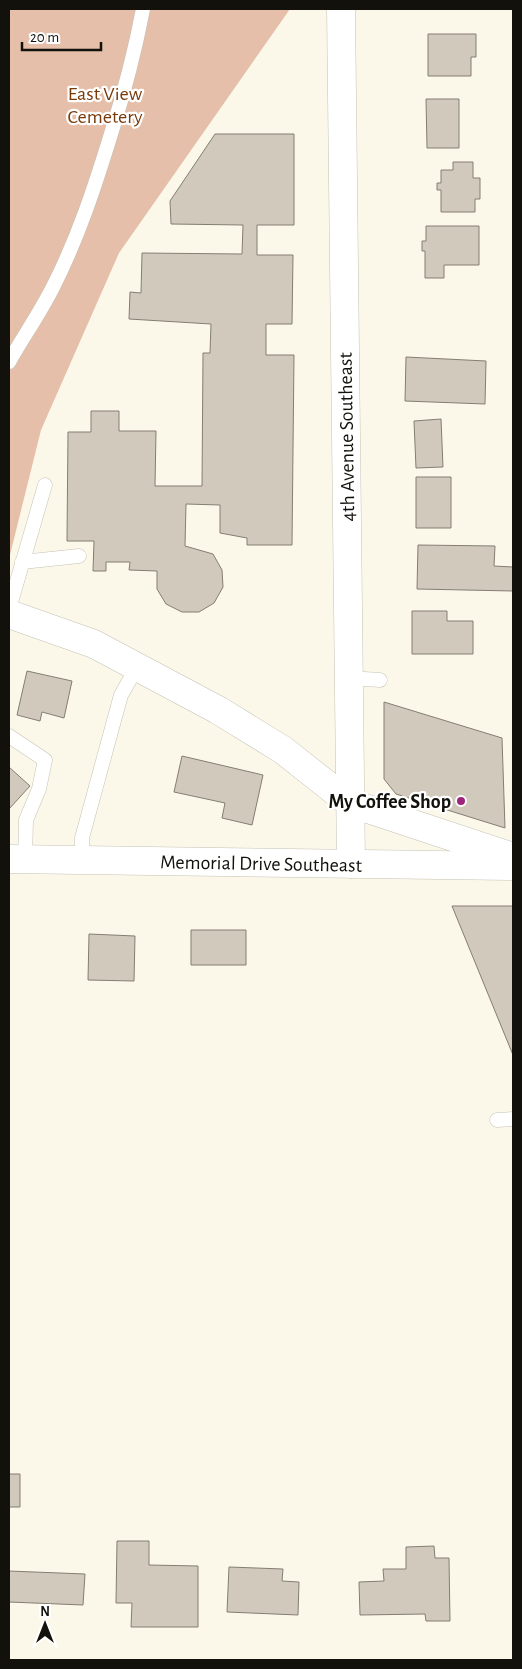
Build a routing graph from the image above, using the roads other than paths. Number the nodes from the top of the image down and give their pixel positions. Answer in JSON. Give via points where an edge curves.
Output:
{"nodes":[{"id":1,"x":143,"y":9,"type":"edge"},
{"id":2,"x":341,"y":9,"type":"edge"},
{"id":3,"x":9,"y":362,"type":"edge"},
{"id":4,"x":45,"y":485,"type":"dead end"},
{"id":5,"x":79,"y":556,"type":"dead end"},
{"id":6,"x":22,"y":562,"type":"junction"},
{"id":7,"x":9,"y":609,"type":"edge"},
{"id":8,"x":9,"y":614,"type":"edge"},
{"id":9,"x":137,"y":667,"type":"junction"},
{"id":10,"x":349,"y":678,"type":"junction"},
{"id":11,"x":380,"y":680,"type":"dead end"},
{"id":12,"x":9,"y":736,"type":"edge"},
{"id":13,"x":350,"y":803,"type":"junction"},
{"id":14,"x":513,"y":857,"type":"edge"},
{"id":15,"x":17,"y":859,"type":"edge"},
{"id":16,"x":82,"y":860,"type":"junction"},
{"id":17,"x":351,"y":864,"type":"junction"},
{"id":18,"x":513,"y":866,"type":"edge"},
{"id":19,"x":513,"y":1119,"type":"edge"},
{"id":20,"x":497,"y":1120,"type":"dead end"}],
"edges":[{"from":1,"to":3,"type":"lane","via":[[122,98],[83,219],[53,287]]},
{"from":2,"to":10,"type":"street","name":"4th Avenue Southeast"},
{"from":4,"to":6,"type":"lane"},
{"from":5,"to":6,"type":"lane"},
{"from":6,"to":7,"type":"lane"},
{"from":8,"to":9,"type":"street","via":[[94,644]]},
{"from":9,"to":13,"type":"street","via":[[218,710],[283,750]]},
{"from":9,"to":16,"type":"lane","via":[[120,694],[82,838]]},
{"from":10,"to":11,"type":"lane"},
{"from":10,"to":13,"type":"street","name":"4th Avenue Southeast"},
{"from":12,"to":15,"type":"lane","via":[[45,760]]},
{"from":13,"to":14,"type":"street"},
{"from":13,"to":17,"type":"street","name":"4th Avenue Southeast"},
{"from":15,"to":16,"type":"street","name":"Memorial Drive Southeast"},
{"from":16,"to":17,"type":"street","name":"Memorial Drive Southeast"},
{"from":17,"to":18,"type":"street","name":"Memorial Drive Southeast"},
{"from":19,"to":20,"type":"lane"}]}
